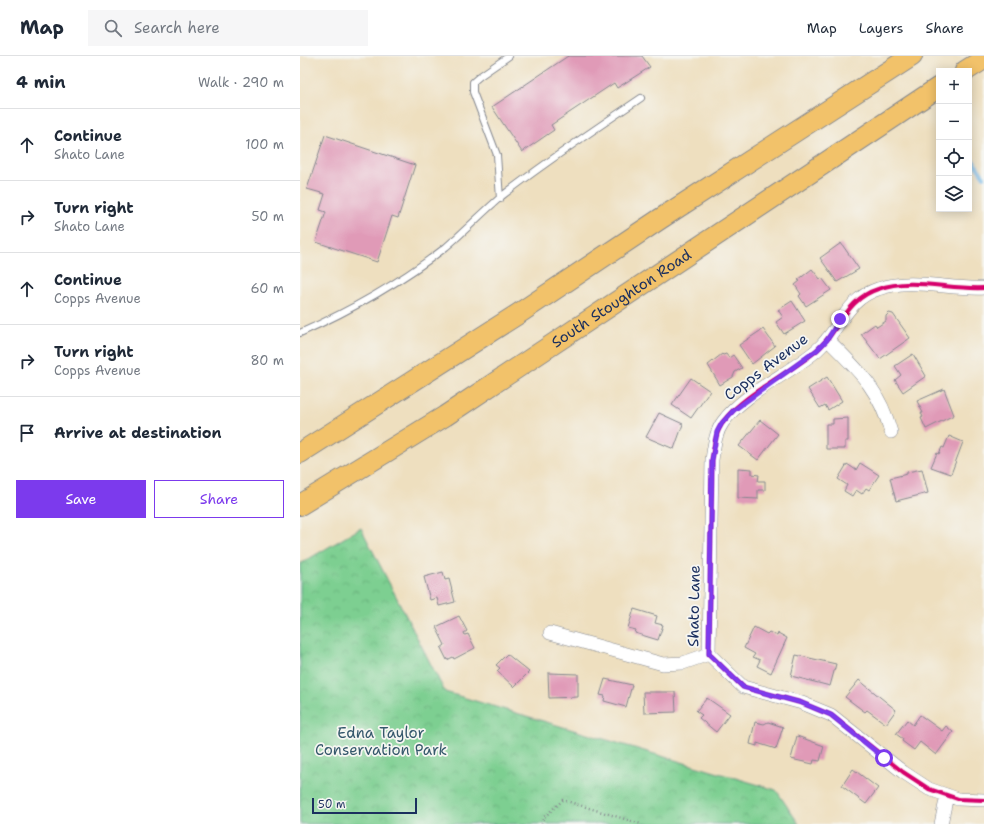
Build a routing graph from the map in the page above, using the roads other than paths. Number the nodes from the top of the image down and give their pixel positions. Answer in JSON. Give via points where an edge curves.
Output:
{"nodes":[{"id":1,"x":509,"y":56,"type":"edge"},
{"id":2,"x":912,"y":56,"type":"edge"},
{"id":3,"x":984,"y":59,"type":"edge"},
{"id":4,"x":970,"y":68,"type":"edge"},
{"id":5,"x":936,"y":89,"type":"edge"},
{"id":6,"x":641,"y":98,"type":"dead end"},
{"id":7,"x":500,"y":199,"type":"junction"},
{"id":8,"x":984,"y":288,"type":"edge"},
{"id":9,"x":300,"y":333,"type":"edge"},
{"id":10,"x":827,"y":340,"type":"junction"},
{"id":11,"x":891,"y":432,"type":"dead end"},
{"id":12,"x":300,"y":453,"type":"edge"},
{"id":13,"x":300,"y":505,"type":"edge"},
{"id":14,"x":711,"y":551,"type":"joint"},
{"id":15,"x":550,"y":633,"type":"dead end"},
{"id":16,"x":709,"y":654,"type":"junction"},
{"id":17,"x":947,"y":795,"type":"junction"},
{"id":18,"x":984,"y":800,"type":"edge"},
{"id":19,"x":941,"y":824,"type":"edge"}],
"edges":[{"from":1,"to":7,"type":"lane","via":[[473,82],[473,92],[497,155]]},
{"from":2,"to":12,"type":"main road","via":[[518,314]]},
{"from":3,"to":4,"type":"main road"},
{"from":5,"to":13,"type":"main road","name":"South Stoughton Road","via":[[445,416]]},
{"from":6,"to":7,"type":"lane","via":[[551,159]]},
{"from":7,"to":9,"type":"lane","via":[[446,246],[400,280],[360,305]]},
{"from":8,"to":10,"type":"street","name":"Copps Avenue","via":[[922,284],[878,289],[865,294],[855,302]]},
{"from":10,"to":11,"type":"street","via":[[871,386],[884,408]]},
{"from":10,"to":14,"type":"street","name":"Copps Avenue","via":[[734,410],[717,432],[712,460]]},
{"from":14,"to":16,"type":"street","name":"Shato Lane"},
{"from":15,"to":16,"type":"street","via":[[663,664],[683,663]]},
{"from":16,"to":17,"type":"street","name":"Shato Lane","via":[[743,687],[802,703],[831,715],[903,772],[929,789]]},
{"from":17,"to":18,"type":"street","name":"Shato Lane","via":[[958,799]]},
{"from":17,"to":19,"type":"street"}]}
